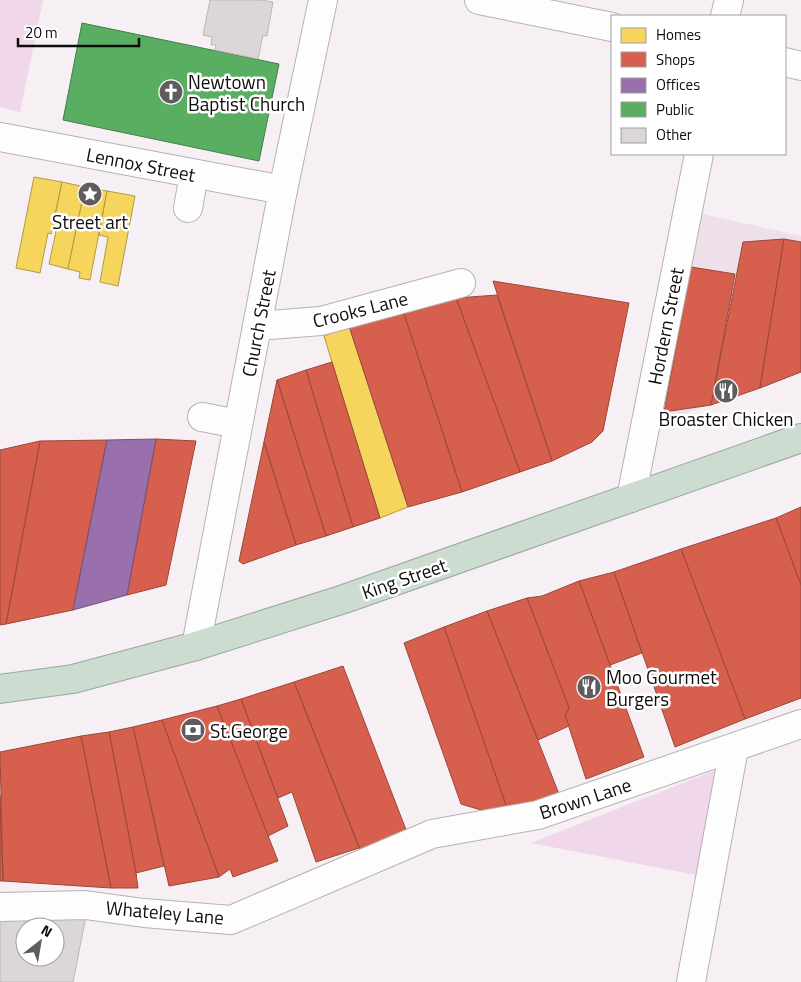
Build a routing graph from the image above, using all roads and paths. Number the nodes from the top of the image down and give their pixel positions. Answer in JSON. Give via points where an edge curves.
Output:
{"nodes":[{"id":1,"x":323,"y":0,"type":"edge"},
{"id":2,"x":479,"y":0,"type":"edge"},
{"id":3,"x":729,"y":0,"type":"edge"},
{"id":4,"x":725,"y":15,"type":"edge"},
{"id":5,"x":611,"y":27,"type":"edge"},
{"id":6,"x":786,"y":62,"type":"edge"},
{"id":7,"x":801,"y":66,"type":"edge"},
{"id":8,"x":0,"y":137,"type":"edge"},
{"id":9,"x":699,"y":155,"type":"edge"},
{"id":10,"x":194,"y":174,"type":"junction"},
{"id":11,"x":283,"y":190,"type":"junction"},
{"id":12,"x":188,"y":208,"type":"dead end"},
{"id":13,"x":461,"y":283,"type":"dead end"},
{"id":14,"x":257,"y":326,"type":"junction"},
{"id":15,"x":202,"y":418,"type":"dead end"},
{"id":16,"x":238,"y":424,"type":"junction"},
{"id":17,"x":801,"y":438,"type":"edge"},
{"id":18,"x":631,"y":498,"type":"junction"},
{"id":19,"x":196,"y":646,"type":"junction"},
{"id":20,"x":0,"y":689,"type":"edge"},
{"id":21,"x":801,"y":724,"type":"edge"},
{"id":22,"x":734,"y":748,"type":"junction"},
{"id":23,"x":432,"y":834,"type":"joint"},
{"id":24,"x":0,"y":907,"type":"edge"},
{"id":25,"x":691,"y":982,"type":"edge"}],
"edges":[{"from":1,"to":11,"type":"street","name":"Church Street"},
{"from":2,"to":5,"type":"street"},
{"from":3,"to":4,"type":"street"},
{"from":6,"to":7,"type":"street"},
{"from":8,"to":10,"type":"street","name":"Lennox Street"},
{"from":9,"to":18,"type":"street","name":"Hordern Street"},
{"from":10,"to":11,"type":"street","name":"Lennox Street"},
{"from":10,"to":12,"type":"street"},
{"from":11,"to":14,"type":"street","name":"Church Street"},
{"from":13,"to":14,"type":"street","name":"Crooks Lane","via":[[321,322]]},
{"from":14,"to":16,"type":"street","name":"Church Street"},
{"from":15,"to":16,"type":"street"},
{"from":16,"to":19,"type":"street","name":"Church Street"},
{"from":17,"to":18,"type":"highway","name":"King Street"},
{"from":18,"to":19,"type":"highway","name":"King Street","via":[[354,595]]},
{"from":19,"to":20,"type":"highway","name":"King Street","via":[[73,679]]},
{"from":21,"to":22,"type":"street","name":"Brown Lane"},
{"from":22,"to":23,"type":"street","name":"Brown Lane","via":[[538,815]]},
{"from":22,"to":25,"type":"street"},
{"from":23,"to":24,"type":"street","name":"Whateley Lane","via":[[230,920],[85,904]]}]}
